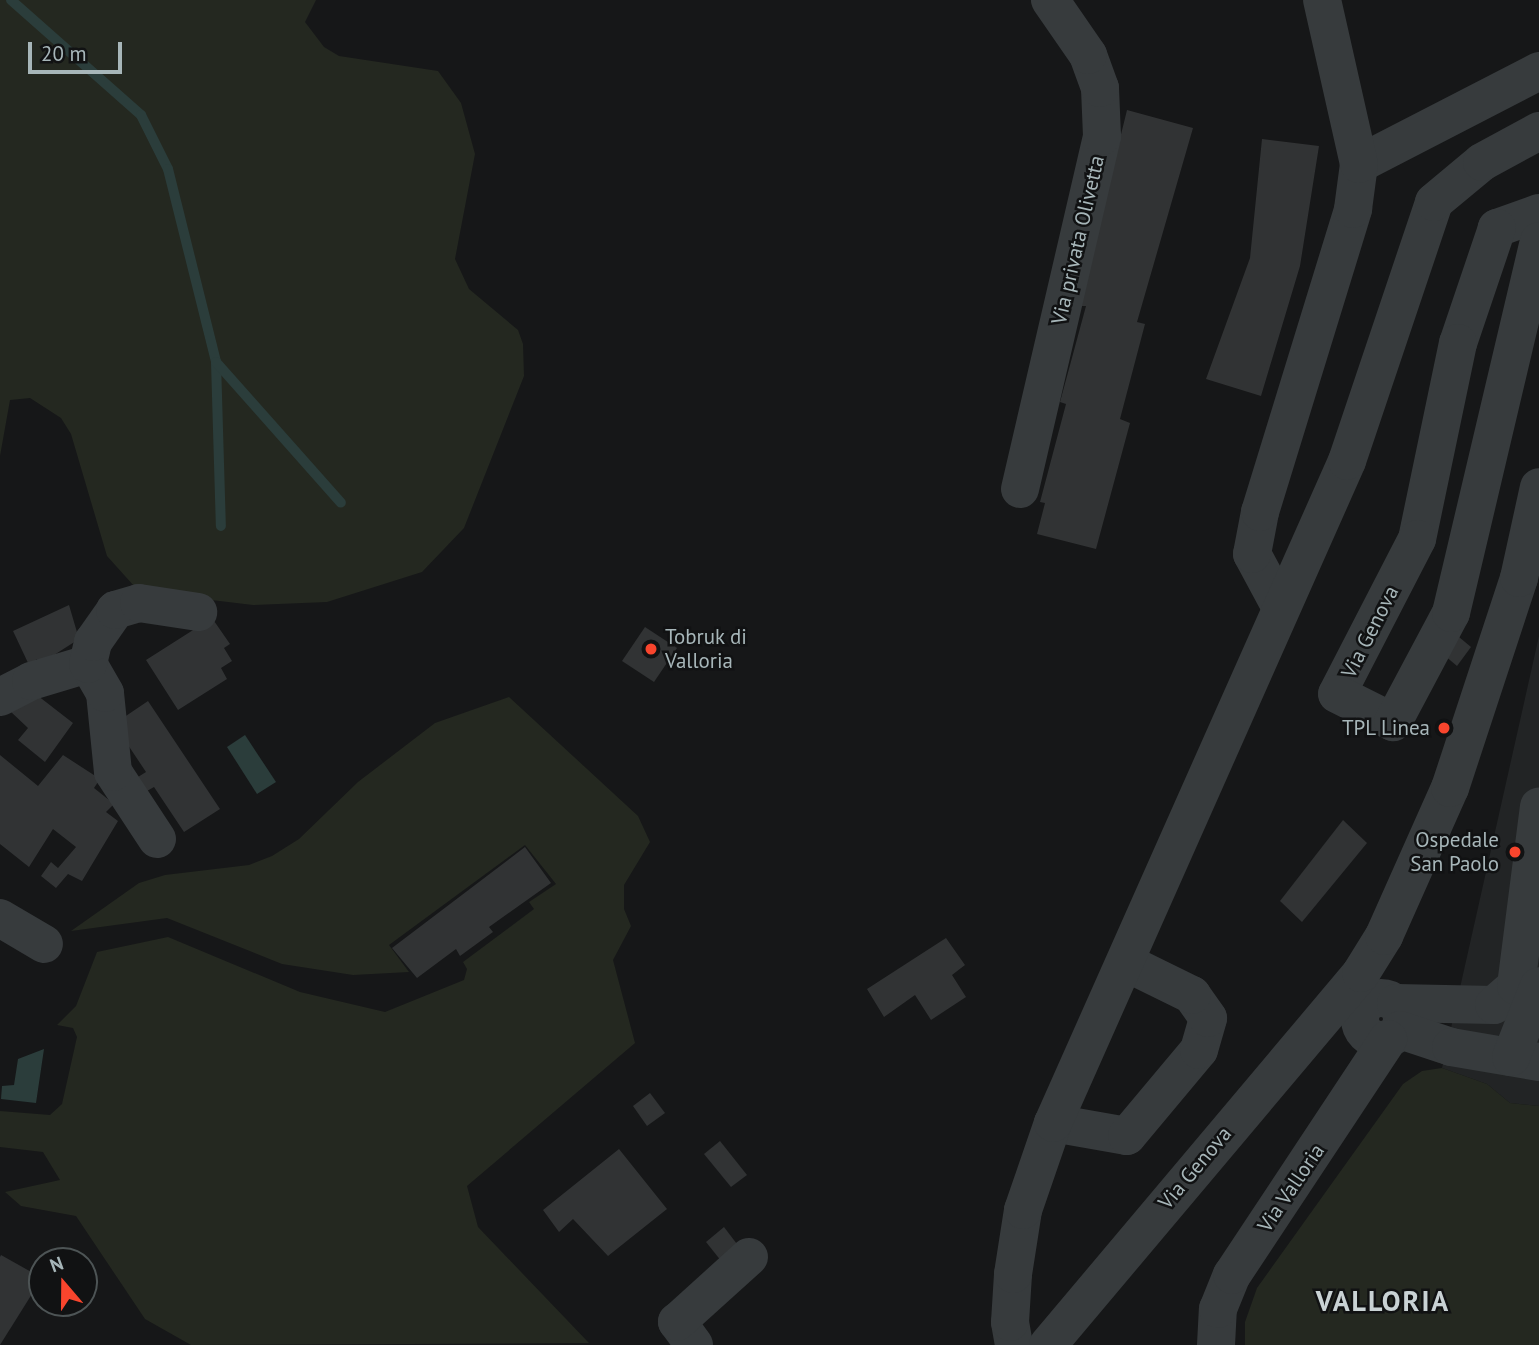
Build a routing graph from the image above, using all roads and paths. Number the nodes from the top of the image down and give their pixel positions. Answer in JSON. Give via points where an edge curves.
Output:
{"nodes":[{"id":1,"x":1050,"y":0,"type":"edge"},
{"id":2,"x":1322,"y":0,"type":"edge"},
{"id":3,"x":1539,"y":71,"type":"edge"},
{"id":4,"x":1539,"y":131,"type":"edge"},
{"id":5,"x":1359,"y":164,"type":"junction"},
{"id":6,"x":1539,"y":213,"type":"edge"},
{"id":7,"x":1539,"y":241,"type":"edge"},
{"id":8,"x":1539,"y":487,"type":"edge"},
{"id":9,"x":1020,"y":489,"type":"dead end"},
{"id":10,"x":1280,"y":606,"type":"junction"},
{"id":11,"x":198,"y":612,"type":"dead end"},
{"id":12,"x":88,"y":664,"type":"junction"},
{"id":13,"x":0,"y":697,"type":"edge"},
{"id":14,"x":1539,"y":806,"type":"edge"},
{"id":15,"x":157,"y":839,"type":"dead end"},
{"id":16,"x":0,"y":918,"type":"edge"},
{"id":17,"x":44,"y":944,"type":"dead end"},
{"id":18,"x":1127,"y":962,"type":"junction"},
{"id":19,"x":1539,"y":986,"type":"edge"},
{"id":20,"x":1380,"y":1012,"type":"junction"},
{"id":21,"x":1525,"y":1060,"type":"edge"},
{"id":22,"x":1053,"y":1123,"type":"junction"},
{"id":23,"x":749,"y":1257,"type":"dead end"},
{"id":24,"x":694,"y":1345,"type":"edge"},
{"id":25,"x":1014,"y":1345,"type":"edge"},
{"id":26,"x":1048,"y":1345,"type":"edge"},
{"id":27,"x":1216,"y":1345,"type":"edge"}],
"edges":[{"from":1,"to":9,"type":"street","name":"Via privata Olivetta","via":[[1088,55],[1100,88],[1102,136]]},
{"from":2,"to":5,"type":"street"},
{"from":3,"to":5,"type":"street"},
{"from":4,"to":10,"type":"street","via":[[1482,162],[1434,202],[1347,461]]},
{"from":5,"to":10,"type":"street","via":[[1353,209],[1259,512],[1252,554]]},
{"from":6,"to":7,"type":"street","name":"Via Genova","via":[[1497,228],[1458,343],[1417,539],[1337,694],[1393,722],[1451,613]]},
{"from":8,"to":20,"type":"street","name":"Via Genova","via":[[1518,578],[1450,788],[1384,936]]},
{"from":10,"to":18,"type":"street"},
{"from":11,"to":12,"type":"street","via":[[139,603],[114,610],[93,642]]},
{"from":12,"to":13,"type":"street","via":[[31,681]]},
{"from":12,"to":15,"type":"street","via":[[105,693],[113,772]]},
{"from":14,"to":20,"type":"street","via":[[1516,986],[1494,1005]]},
{"from":16,"to":17,"type":"street"},
{"from":18,"to":22,"type":"street"},
{"from":18,"to":22,"type":"street","via":[[1192,995],[1208,1018],[1199,1050],[1127,1136]]},
{"from":19,"to":21,"type":"street"},
{"from":20,"to":21,"type":"street","via":[[1451,1047]]},
{"from":20,"to":26,"type":"street","name":"Via Genova"},
{"from":20,"to":27,"type":"street","name":"Via Valloria","via":[[1232,1275],[1218,1309]]},
{"from":22,"to":25,"type":"street","via":[[1023,1210],[1013,1274],[1010,1322]]},
{"from":23,"to":24,"type":"street","via":[[677,1322]]}]}
